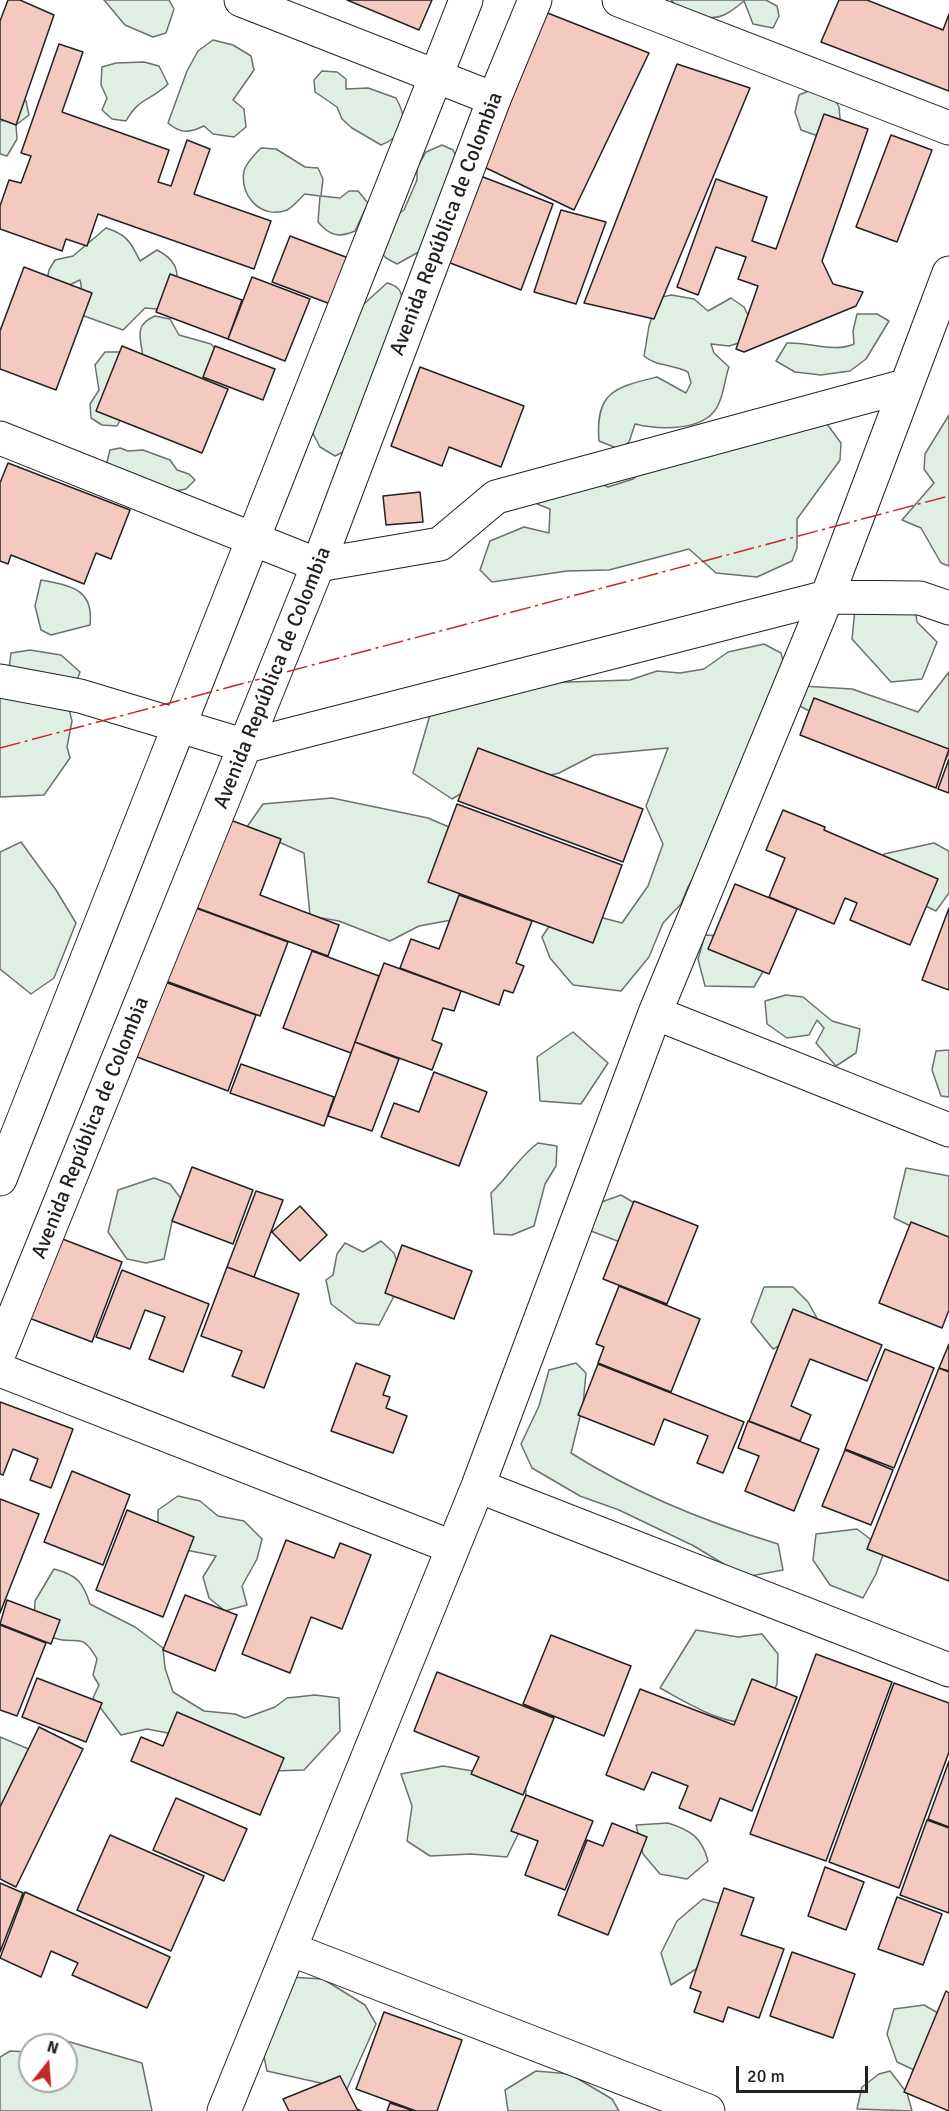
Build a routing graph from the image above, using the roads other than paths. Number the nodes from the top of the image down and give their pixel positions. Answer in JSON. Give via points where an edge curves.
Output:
{"nodes":[{"id":1,"x":241,"y":0,"type":"edge"},
{"id":2,"x":466,"y":0,"type":"edge"},
{"id":3,"x":535,"y":0,"type":"edge"},
{"id":4,"x":618,"y":0,"type":"edge"},
{"id":5,"x":436,"y":77,"type":"junction"},
{"id":6,"x":494,"y":99,"type":"junction"},
{"id":7,"x":949,"y":128,"type":"edge"},
{"id":8,"x":949,"y":273,"type":"edge"},
{"id":9,"x":905,"y":386,"type":"junction"},
{"id":10,"x":0,"y":438,"type":"edge"},
{"id":11,"x":254,"y":539,"type":"junction"},
{"id":12,"x":318,"y":565,"type":"junction"},
{"id":13,"x":827,"y":597,"type":"junction"},
{"id":14,"x":949,"y":608,"type":"edge"},
{"id":15,"x":0,"y":681,"type":"edge"},
{"id":16,"x":180,"y":726,"type":"junction"},
{"id":17,"x":246,"y":746,"type":"junction"},
{"id":18,"x":655,"y":1013,"type":"junction"},
{"id":19,"x":949,"y":1130,"type":"edge"},
{"id":20,"x":0,"y":1179,"type":"edge"},
{"id":21,"x":0,"y":1351,"type":"edge"},
{"id":22,"x":0,"y":1370,"type":"edge"},
{"id":23,"x":478,"y":1486,"type":"junction"},
{"id":24,"x":452,"y":1547,"type":"junction"},
{"id":25,"x":949,"y":1670,"type":"edge"},
{"id":26,"x":290,"y":1949,"type":"junction"},
{"id":27,"x":224,"y":2111,"type":"edge"},
{"id":28,"x":708,"y":2111,"type":"edge"}],
"edges":[{"from":1,"to":5,"type":"street"},
{"from":2,"to":5,"type":"street"},
{"from":3,"to":6,"type":"street","name":"Avenida República de Colombia"},
{"from":4,"to":7,"type":"street"},
{"from":5,"to":6,"type":"street"},
{"from":5,"to":11,"type":"street"},
{"from":6,"to":12,"type":"street","name":"Avenida República de Colombia"},
{"from":8,"to":9,"type":"street"},
{"from":9,"to":12,"type":"street","via":[[496,496],[440,544]]},
{"from":9,"to":13,"type":"street"},
{"from":10,"to":11,"type":"street"},
{"from":11,"to":12,"type":"street"},
{"from":11,"to":16,"type":"street"},
{"from":12,"to":17,"type":"street","name":"Avenida República de Colombia"},
{"from":13,"to":14,"type":"street","via":[[920,598]]},
{"from":13,"to":17,"type":"street"},
{"from":13,"to":18,"type":"street"},
{"from":15,"to":16,"type":"street","via":[[80,696]]},
{"from":16,"to":17,"type":"street"},
{"from":16,"to":20,"type":"street"},
{"from":17,"to":21,"type":"street","name":"Avenida República de Colombia"},
{"from":18,"to":19,"type":"street"},
{"from":18,"to":23,"type":"street"},
{"from":22,"to":24,"type":"street"},
{"from":23,"to":24,"type":"street"},
{"from":23,"to":25,"type":"street"},
{"from":24,"to":26,"type":"street"},
{"from":26,"to":27,"type":"street"},
{"from":26,"to":28,"type":"street"}]}
